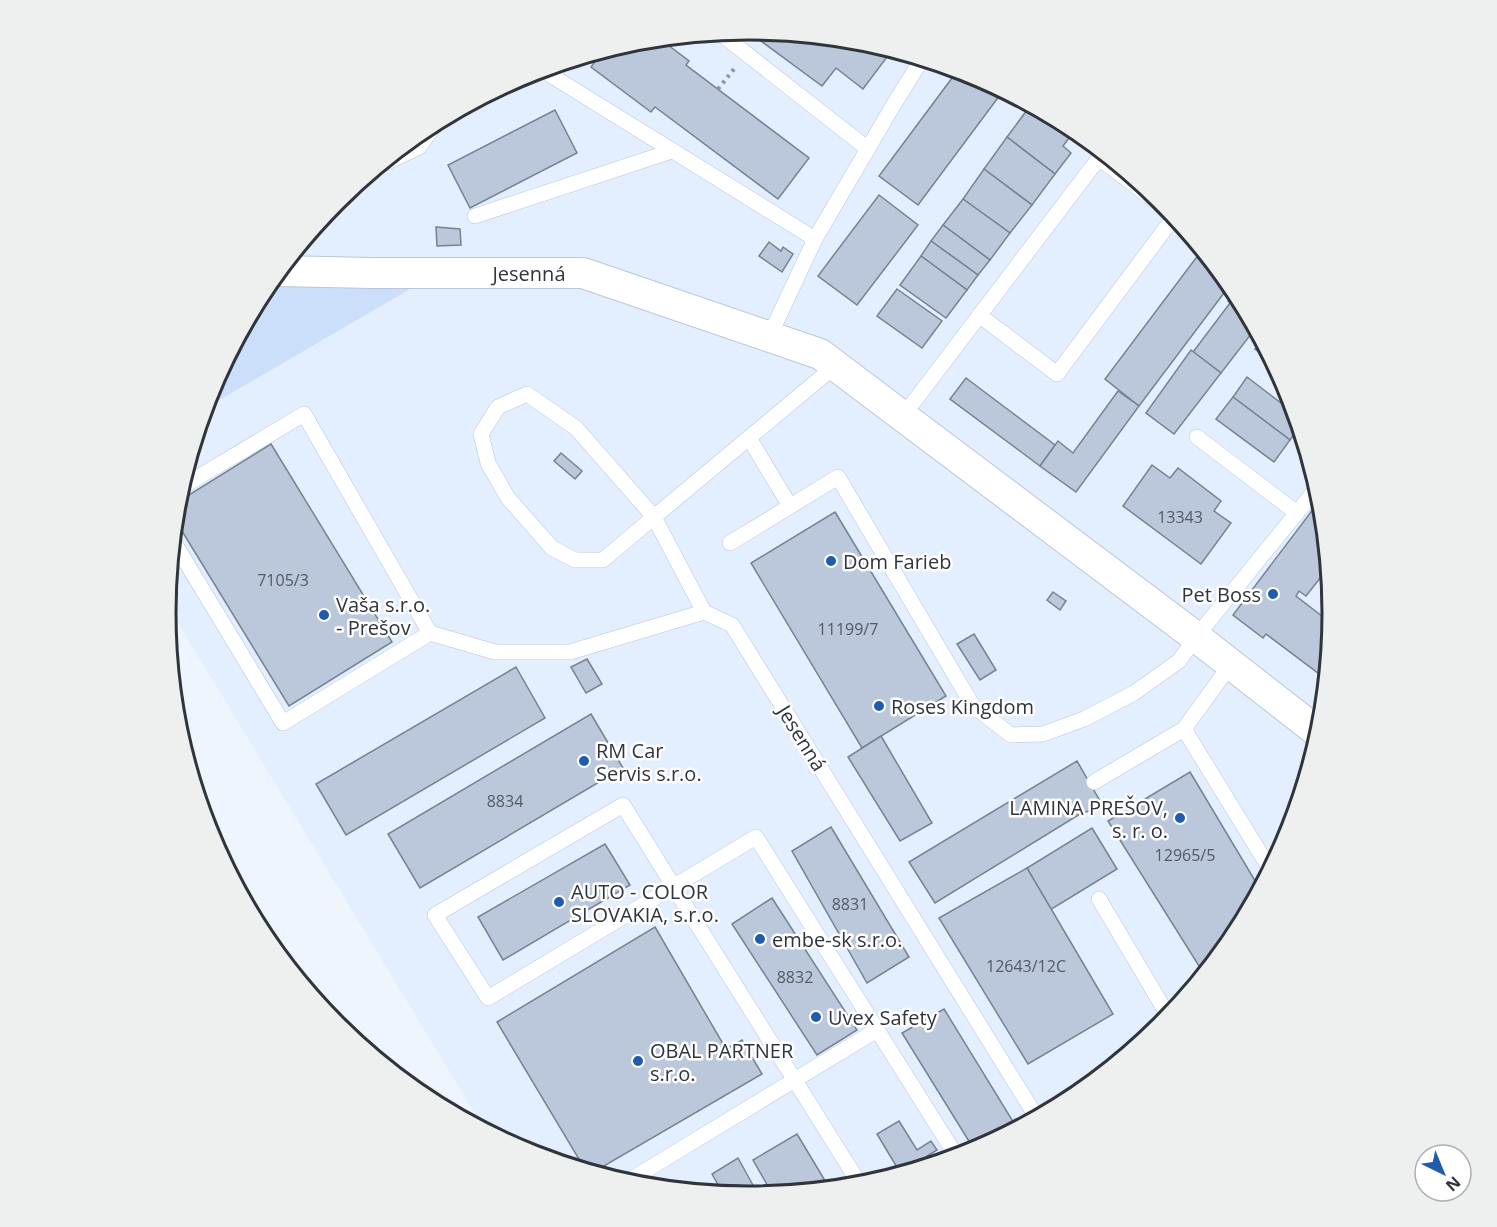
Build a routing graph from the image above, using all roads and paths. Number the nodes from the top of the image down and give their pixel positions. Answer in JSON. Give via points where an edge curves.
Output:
{"nodes":[{"id":1,"x":730,"y":41,"type":"edge"},
{"id":2,"x":918,"y":66,"type":"edge"},
{"id":3,"x":557,"y":74,"type":"edge"},
{"id":4,"x":868,"y":149,"type":"junction"},
{"id":5,"x":672,"y":151,"type":"junction"},
{"id":6,"x":1098,"y":160,"type":"edge"},
{"id":7,"x":475,"y":216,"type":"dead end"},
{"id":8,"x":1169,"y":224,"type":"edge"},
{"id":9,"x":815,"y":239,"type":"junction"},
{"id":10,"x":289,"y":271,"type":"edge"},
{"id":11,"x":979,"y":315,"type":"junction"},
{"id":12,"x":769,"y":337,"type":"junction"},
{"id":13,"x":836,"y":366,"type":"junction"},
{"id":14,"x":903,"y":416,"type":"junction"},
{"id":15,"x":1197,"y":437,"type":"dead end"},
{"id":16,"x":749,"y":438,"type":"junction"},
{"id":17,"x":192,"y":481,"type":"edge"},
{"id":18,"x":1309,"y":498,"type":"edge"},
{"id":19,"x":790,"y":506,"type":"junction"},
{"id":20,"x":1297,"y":513,"type":"junction"},
{"id":21,"x":654,"y":518,"type":"junction"},
{"id":22,"x":729,"y":543,"type":"dead end"},
{"id":23,"x":179,"y":551,"type":"edge"},
{"id":24,"x":704,"y":612,"type":"junction"},
{"id":25,"x":430,"y":633,"type":"junction"},
{"id":26,"x":1196,"y":637,"type":"junction"},
{"id":27,"x":1231,"y":664,"type":"junction"},
{"id":28,"x":1310,"y":727,"type":"edge"},
{"id":29,"x":1184,"y":729,"type":"junction"},
{"id":30,"x":1094,"y":782,"type":"dead end"},
{"id":31,"x":1265,"y":861,"type":"edge"},
{"id":32,"x":674,"y":887,"type":"junction"},
{"id":33,"x":1099,"y":899,"type":"dead end"},
{"id":34,"x":1163,"y":1009,"type":"edge"},
{"id":35,"x":878,"y":1030,"type":"junction"},
{"id":36,"x":795,"y":1081,"type":"junction"},
{"id":37,"x":1033,"y":1111,"type":"edge"},
{"id":38,"x":952,"y":1149,"type":"edge"},
{"id":39,"x":638,"y":1175,"type":"edge"},
{"id":40,"x":855,"y":1176,"type":"edge"}],
"edges":[{"from":1,"to":4,"type":"lane"},
{"from":2,"to":4,"type":"lane"},
{"from":3,"to":5,"type":"lane"},
{"from":4,"to":9,"type":"lane"},
{"from":5,"to":7,"type":"lane"},
{"from":5,"to":9,"type":"lane"},
{"from":6,"to":11,"type":"lane"},
{"from":8,"to":11,"type":"lane","via":[[1058,374]]},
{"from":9,"to":12,"type":"lane"},
{"from":10,"to":12,"type":"street","name":"Jesenná","via":[[582,273]]},
{"from":11,"to":14,"type":"lane"},
{"from":12,"to":13,"type":"street","name":"Jesenná","via":[[820,354]]},
{"from":13,"to":14,"type":"street","name":"Jesenná"},
{"from":13,"to":16,"type":"lane"},
{"from":14,"to":26,"type":"street","name":"Jesenná"},
{"from":15,"to":20,"type":"lane"},
{"from":16,"to":19,"type":"lane"},
{"from":16,"to":21,"type":"lane"},
{"from":17,"to":25,"type":"lane","via":[[304,414]]},
{"from":18,"to":20,"type":"lane"},
{"from":19,"to":22,"type":"lane"},
{"from":19,"to":26,"type":"lane","via":[[838,477],[973,706],[1011,735],[1043,734],[1084,719],[1134,693],[1179,661]]},
{"from":20,"to":26,"type":"lane"},
{"from":21,"to":21,"type":"lane","via":[[576,428],[527,394],[498,407],[481,434],[488,463],[508,498],[552,548],[575,560],[603,560]]},
{"from":21,"to":24,"type":"lane"},
{"from":23,"to":25,"type":"lane","via":[[283,723]]},
{"from":24,"to":25,"type":"lane","via":[[570,652],[495,652]]},
{"from":24,"to":37,"type":"lane","name":"Jesenná","via":[[732,625]]},
{"from":26,"to":27,"type":"street","name":"Jesenná"},
{"from":27,"to":28,"type":"street","name":"Jesenná"},
{"from":27,"to":29,"type":"lane"},
{"from":29,"to":30,"type":"lane"},
{"from":29,"to":31,"type":"lane"},
{"from":32,"to":32,"type":"lane","via":[[623,805],[435,915],[488,998]]},
{"from":32,"to":35,"type":"lane","via":[[756,837]]},
{"from":32,"to":36,"type":"lane"},
{"from":33,"to":34,"type":"lane"},
{"from":35,"to":36,"type":"lane"},
{"from":35,"to":38,"type":"lane"},
{"from":36,"to":39,"type":"lane"},
{"from":36,"to":40,"type":"lane"}]}
